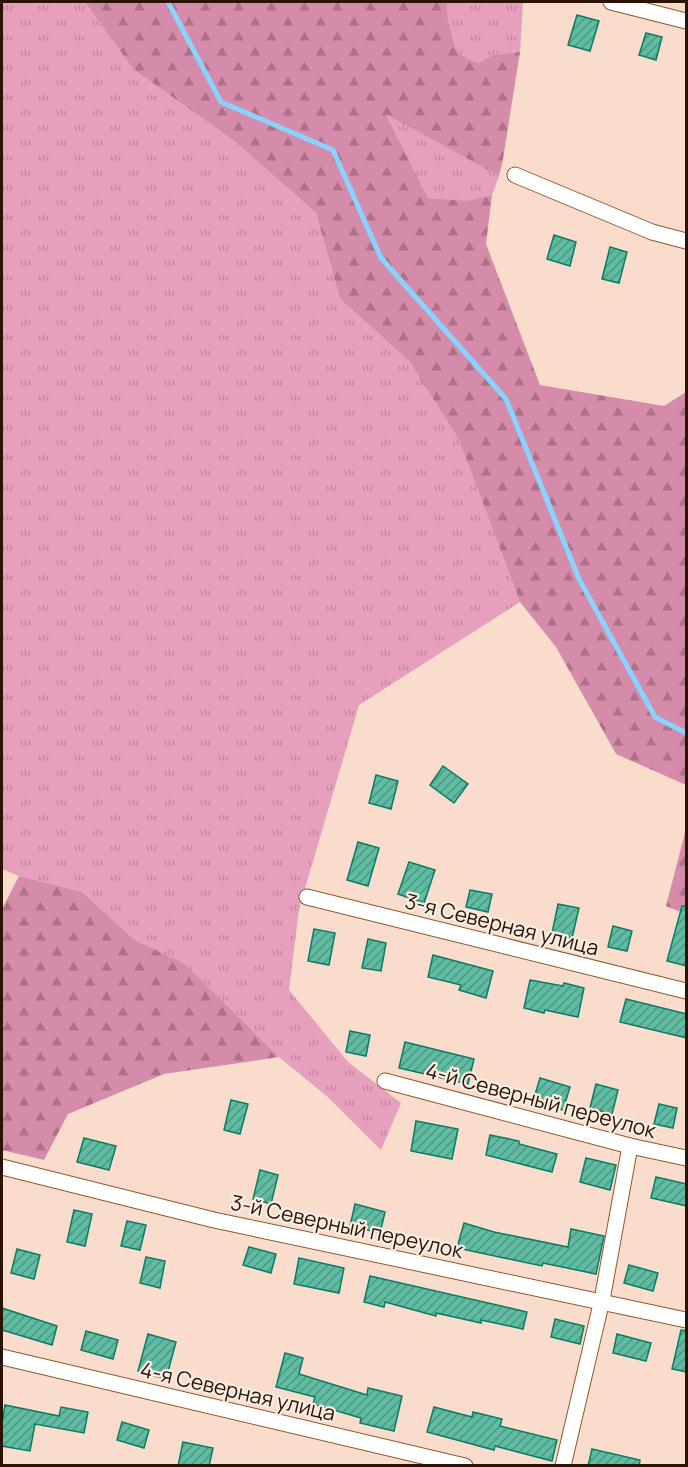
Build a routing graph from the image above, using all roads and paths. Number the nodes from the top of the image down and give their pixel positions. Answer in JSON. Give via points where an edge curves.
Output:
{"nodes":[{"id":1,"x":611,"y":2,"type":"edge"},
{"id":2,"x":687,"y":21,"type":"edge"},
{"id":3,"x":515,"y":175,"type":"dead end"},
{"id":4,"x":687,"y":241,"type":"edge"},
{"id":5,"x":307,"y":897,"type":"dead end"},
{"id":6,"x":687,"y":991,"type":"edge"},
{"id":7,"x":385,"y":1081,"type":"dead end"},
{"id":8,"x":630,"y":1146,"type":"junction"},
{"id":9,"x":687,"y":1158,"type":"edge"},
{"id":10,"x":2,"y":1167,"type":"edge"},
{"id":11,"x":602,"y":1300,"type":"junction"},
{"id":12,"x":687,"y":1320,"type":"edge"},
{"id":13,"x":2,"y":1357,"type":"edge"},
{"id":14,"x":465,"y":1466,"type":"edge"},
{"id":15,"x":563,"y":1466,"type":"edge"}],
"edges":[{"from":1,"to":2,"type":"street"},
{"from":3,"to":4,"type":"street","via":[[652,232]]},
{"from":5,"to":6,"type":"street","name":"3-я Северная улица"},
{"from":7,"to":8,"type":"street","name":"4-й Северный переулок"},
{"from":8,"to":9,"type":"street","name":"4-й Северный переулок"},
{"from":8,"to":11,"type":"street"},
{"from":10,"to":11,"type":"street","name":"3-й Северный переулок","via":[[214,1220]]},
{"from":11,"to":12,"type":"street","name":"3-й Северный переулок"},
{"from":11,"to":15,"type":"street"},
{"from":13,"to":14,"type":"street","name":"4-я Северная улица"}]}
